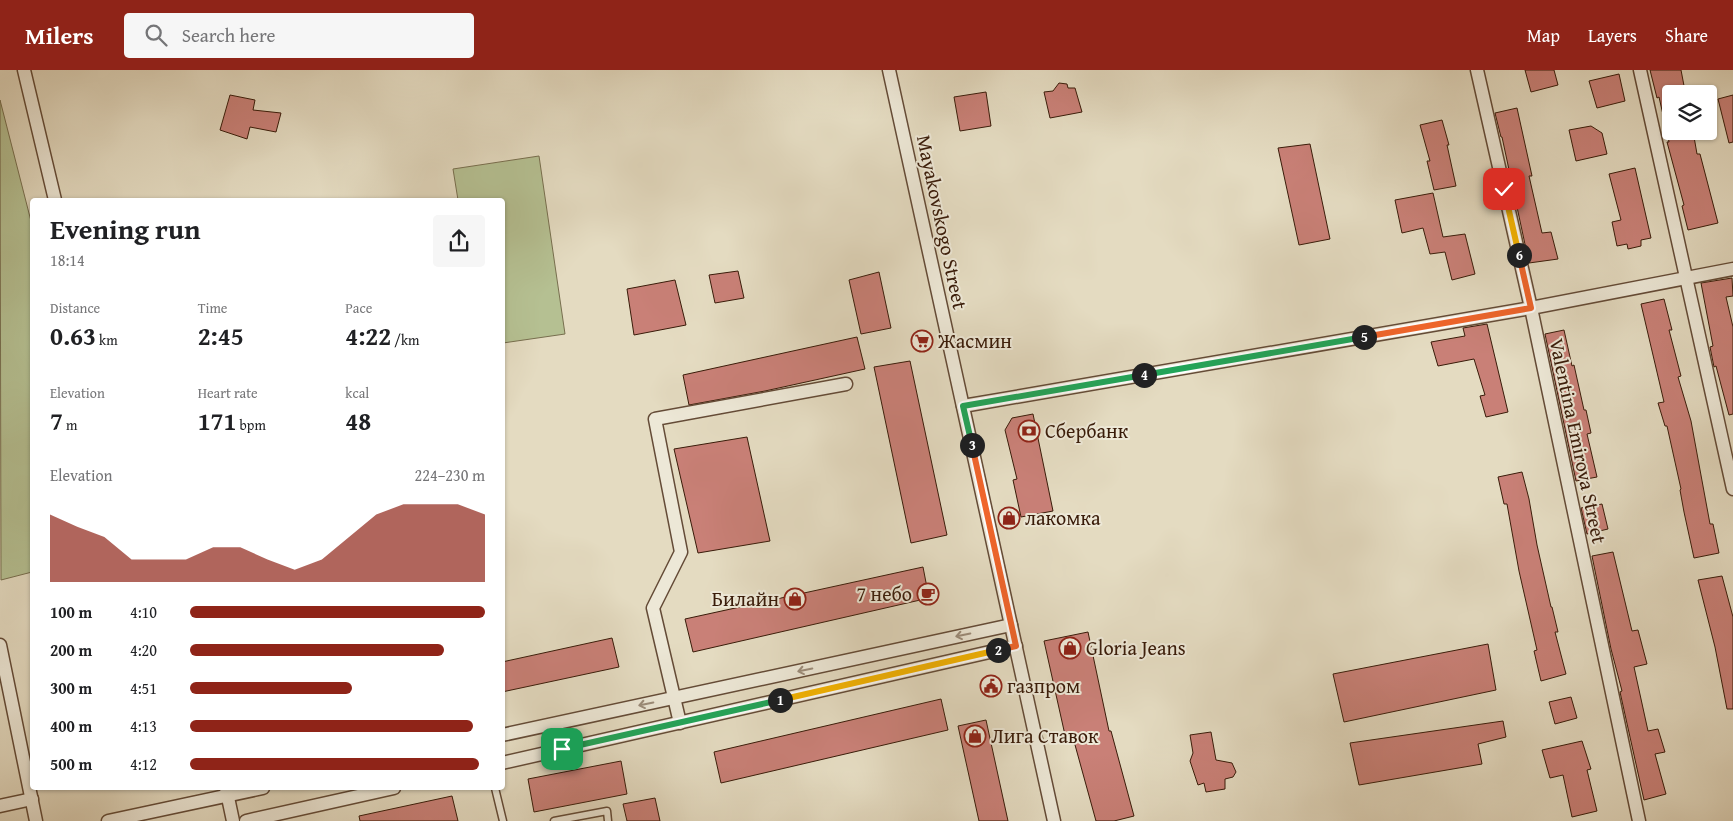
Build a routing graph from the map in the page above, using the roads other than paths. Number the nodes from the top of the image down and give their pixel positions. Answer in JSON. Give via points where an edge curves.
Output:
{"nodes":[{"id":1,"x":24,"y":70,"type":"edge"},
{"id":2,"x":889,"y":70,"type":"edge"},
{"id":3,"x":1477,"y":70,"type":"edge"},
{"id":4,"x":1640,"y":70,"type":"edge"},
{"id":5,"x":55,"y":198,"type":"edge"},
{"id":6,"x":1733,"y":269,"type":"edge"},
{"id":7,"x":1687,"y":278,"type":"junction"},
{"id":8,"x":1531,"y":308,"type":"junction"},
{"id":9,"x":846,"y":384,"type":"dead end"},
{"id":10,"x":963,"y":406,"type":"junction"},
{"id":11,"x":1733,"y":489,"type":"edge"},
{"id":12,"x":1011,"y":625,"type":"junction"},
{"id":13,"x":0,"y":645,"type":"edge"},
{"id":14,"x":1016,"y":646,"type":"junction"},
{"id":15,"x":674,"y":698,"type":"junction"},
{"id":16,"x":680,"y":722,"type":"junction"},
{"id":17,"x":505,"y":735,"type":"edge"},
{"id":18,"x":505,"y":762,"type":"edge"},
{"id":19,"x":30,"y":789,"type":"edge"},
{"id":20,"x":30,"y":790,"type":"edge"},
{"id":21,"x":385,"y":790,"type":"edge"},
{"id":22,"x":495,"y":790,"type":"edge"},
{"id":23,"x":227,"y":791,"type":"edge"},
{"id":24,"x":32,"y":799,"type":"junction"},
{"id":25,"x":0,"y":806,"type":"edge"},
{"id":26,"x":36,"y":821,"type":"edge"},
{"id":27,"x":108,"y":821,"type":"edge"},
{"id":28,"x":233,"y":821,"type":"edge"},
{"id":29,"x":246,"y":821,"type":"edge"},
{"id":30,"x":503,"y":821,"type":"edge"},
{"id":31,"x":554,"y":821,"type":"edge"},
{"id":32,"x":608,"y":821,"type":"edge"},
{"id":33,"x":1054,"y":821,"type":"edge"},
{"id":34,"x":1638,"y":821,"type":"edge"}],
"edges":[{"from":1,"to":5,"type":"street"},
{"from":2,"to":10,"type":"street","name":"Mayakovskogo Street"},
{"from":3,"to":8,"type":"street","name":"Valentina Emirova Street"},
{"from":4,"to":7,"type":"street"},
{"from":6,"to":7,"type":"street"},
{"from":7,"to":8,"type":"street"},
{"from":7,"to":11,"type":"street"},
{"from":8,"to":10,"type":"street"},
{"from":8,"to":34,"type":"street","name":"Valentina Emirova Street"},
{"from":9,"to":15,"type":"street","via":[[655,419],[681,552],[653,608]]},
{"from":10,"to":12,"type":"street","name":"Mayakovskogo Street"},
{"from":12,"to":14,"type":"street","name":"Mayakovskogo Street"},
{"from":12,"to":15,"type":"street","one_way":true},
{"from":13,"to":19,"type":"street"},
{"from":14,"to":16,"type":"street"},
{"from":14,"to":33,"type":"street","name":"Mayakovskogo Street"},
{"from":15,"to":16,"type":"street"},
{"from":15,"to":17,"type":"street","one_way":true},
{"from":16,"to":18,"type":"street"},
{"from":20,"to":24,"type":"street"},
{"from":21,"to":29,"type":"street"},
{"from":22,"to":30,"type":"lane"},
{"from":23,"to":27,"type":"street"},
{"from":23,"to":28,"type":"street"},
{"from":24,"to":25,"type":"street"},
{"from":24,"to":26,"type":"street"},
{"from":31,"to":32,"type":"lane","via":[[606,812]]}]}
